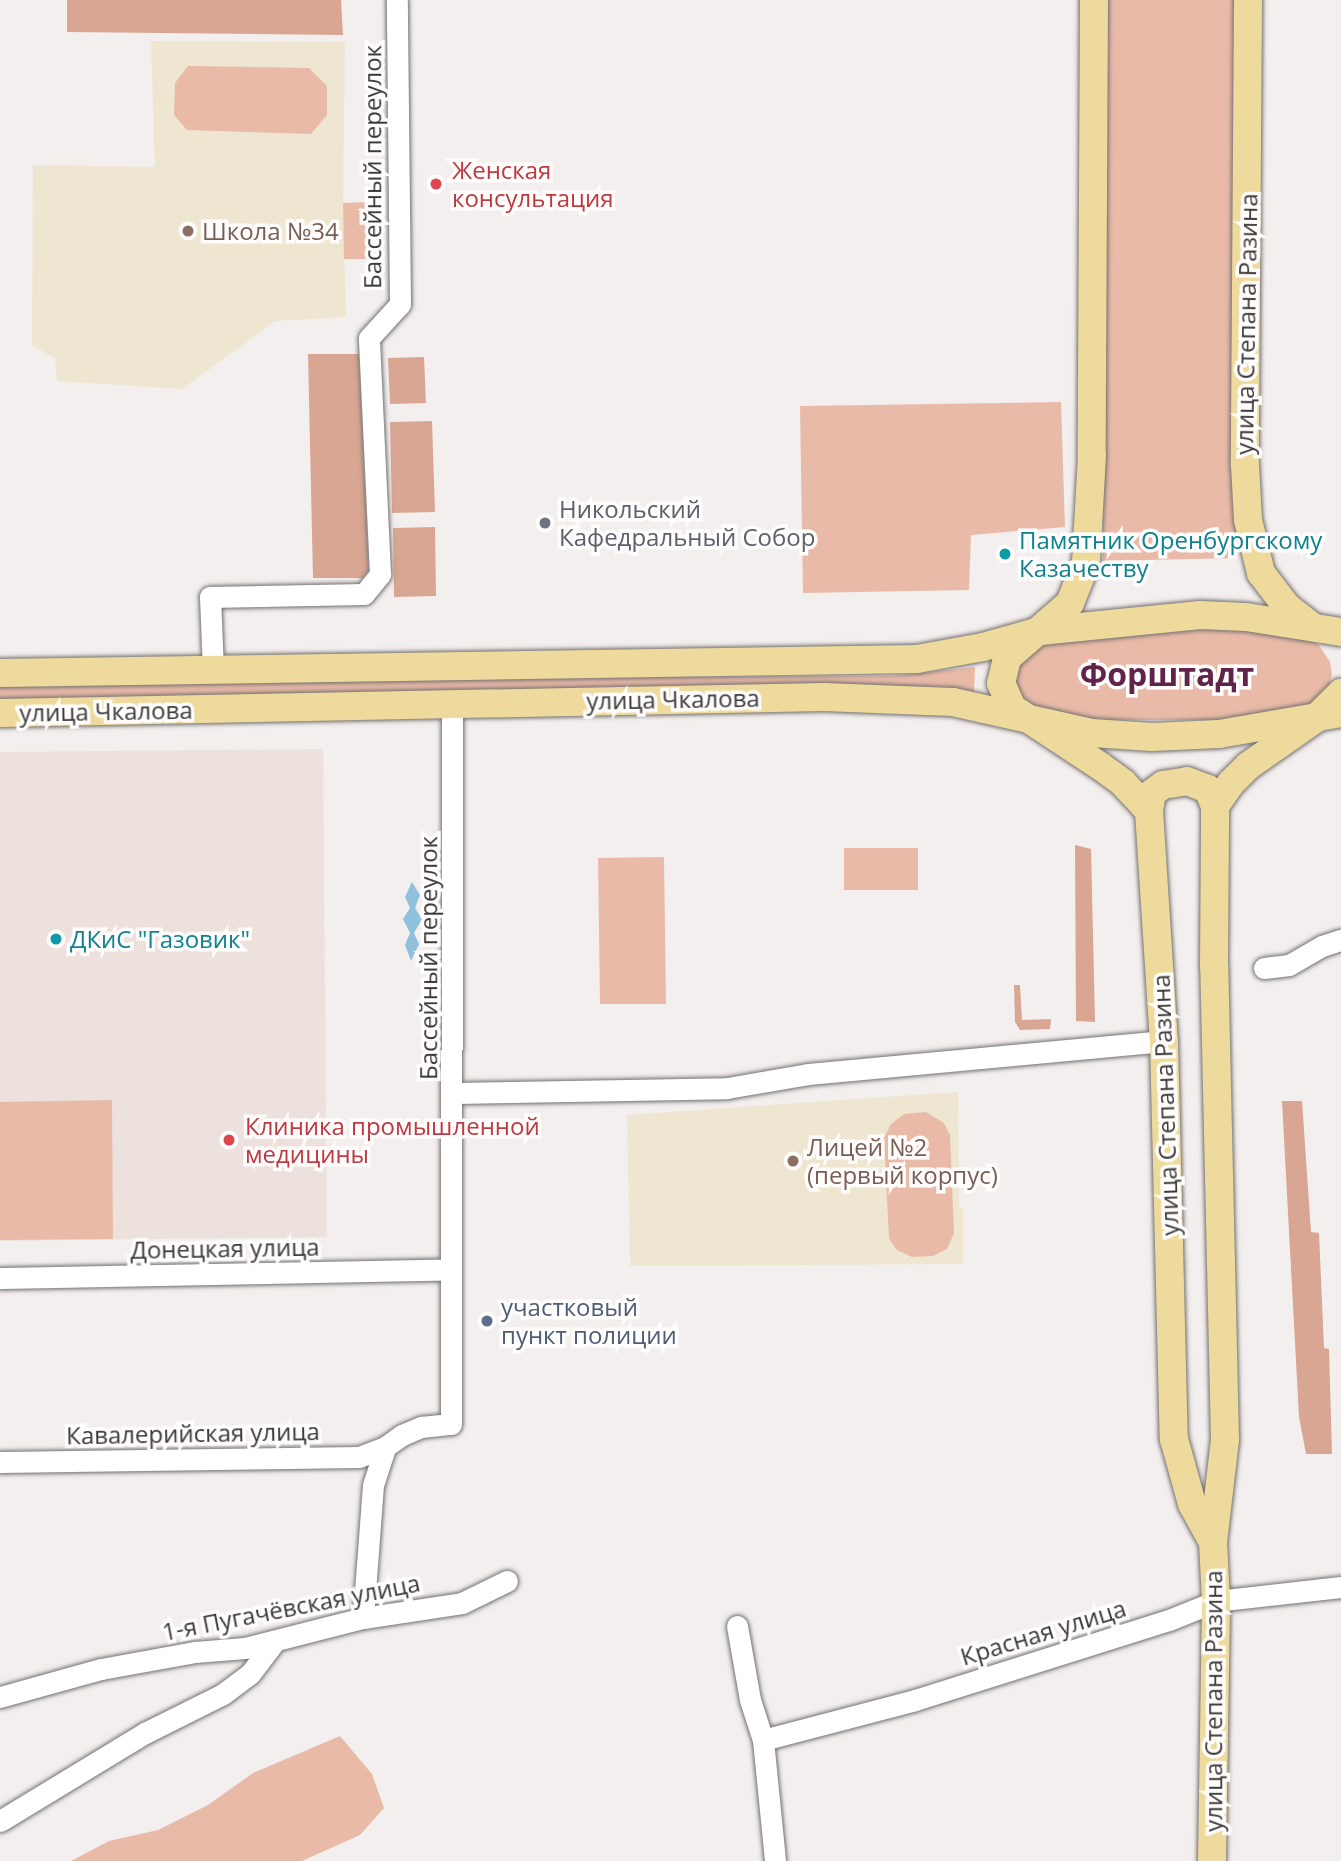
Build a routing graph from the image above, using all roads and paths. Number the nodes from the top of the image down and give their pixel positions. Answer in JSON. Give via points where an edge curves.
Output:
{"nodes":[{"id":1,"x":397,"y":0,"type":"edge"},
{"id":2,"x":1094,"y":0,"type":"edge"},
{"id":3,"x":1248,"y":0,"type":"edge"},
{"id":4,"x":1310,"y":626,"type":"junction"},
{"id":5,"x":1040,"y":631,"type":"junction"},
{"id":6,"x":1341,"y":632,"type":"edge"},
{"id":7,"x":1341,"y":651,"type":"edge"},
{"id":8,"x":213,"y":671,"type":"junction"},
{"id":9,"x":0,"y":673,"type":"edge"},
{"id":10,"x":1341,"y":693,"type":"edge"},
{"id":11,"x":452,"y":702,"type":"junction"},
{"id":12,"x":0,"y":713,"type":"edge"},
{"id":13,"x":1328,"y":716,"type":"edge"},
{"id":14,"x":1031,"y":720,"type":"junction"},
{"id":15,"x":1215,"y":806,"type":"junction"},
{"id":16,"x":1149,"y":811,"type":"junction"},
{"id":17,"x":1341,"y":940,"type":"edge"},
{"id":18,"x":1264,"y":968,"type":"dead end"},
{"id":19,"x":1164,"y":1041,"type":"junction"},
{"id":20,"x":454,"y":1093,"type":"junction"},
{"id":21,"x":451,"y":1269,"type":"junction"},
{"id":22,"x":0,"y":1278,"type":"edge"},
{"id":23,"x":451,"y":1424,"type":"joint"},
{"id":24,"x":385,"y":1447,"type":"junction"},
{"id":25,"x":355,"y":1457,"type":"junction"},
{"id":26,"x":0,"y":1462,"type":"edge"},
{"id":27,"x":373,"y":1485,"type":"junction"},
{"id":28,"x":1213,"y":1542,"type":"junction"},
{"id":29,"x":507,"y":1581,"type":"dead end"},
{"id":30,"x":1341,"y":1587,"type":"edge"},
{"id":31,"x":1216,"y":1601,"type":"junction"},
{"id":32,"x":362,"y":1618,"type":"junction"},
{"id":33,"x":737,"y":1626,"type":"dead end"},
{"id":34,"x":273,"y":1643,"type":"junction"},
{"id":35,"x":0,"y":1697,"type":"edge"},
{"id":36,"x":763,"y":1740,"type":"junction"},
{"id":37,"x":0,"y":1821,"type":"edge"},
{"id":38,"x":775,"y":1861,"type":"edge"},
{"id":39,"x":1212,"y":1861,"type":"edge"}],
"edges":[{"from":1,"to":8,"type":"street","name":"Бассейный переулок","via":[[400,304],[369,338],[380,574],[363,594],[211,597]]},
{"from":2,"to":5,"type":"main road","via":[[1092,455],[1086,563],[1070,603]]},
{"from":3,"to":4,"type":"main road","name":"улица Степана Разина","via":[[1248,520],[1261,573],[1287,607]]},
{"from":4,"to":5,"type":"main road","name":"улица Чкалова","via":[[1200,615]]},
{"from":4,"to":6,"type":"main road","name":"улица Чкалова"},
{"from":4,"to":7,"type":"main road","name":"улица Степана Разина"},
{"from":5,"to":8,"type":"main road","name":"улица Чкалова","via":[[917,659]]},
{"from":5,"to":14,"type":"main road","via":[[1017,646],[1002,670],[1004,696],[1012,708]]},
{"from":8,"to":9,"type":"main road","name":"улица Чкалова"},
{"from":10,"to":13,"type":"main road"},
{"from":11,"to":12,"type":"main road","name":"улица Чкалова"},
{"from":11,"to":14,"type":"main road","name":"улица Чкалова","via":[[918,699],[977,705]]},
{"from":11,"to":20,"type":"street","name":"Бассейный переулок"},
{"from":13,"to":14,"type":"main road","name":"улица Чкалова","via":[[1219,734],[1152,737],[1092,733]]},
{"from":13,"to":15,"type":"main road","via":[[1248,766]]},
{"from":14,"to":16,"type":"main road","via":[[1107,771]]},
{"from":15,"to":16,"type":"main road","via":[[1208,789],[1188,781],[1163,785],[1152,793]]},
{"from":15,"to":28,"type":"main road","name":"улица Степана Разина","via":[[1214,966],[1225,1440]]},
{"from":16,"to":19,"type":"main road","name":"улица Степана Разина"},
{"from":17,"to":18,"type":"street","via":[[1289,965]]},
{"from":19,"to":20,"type":"street","via":[[808,1074],[727,1088]]},
{"from":19,"to":28,"type":"main road","name":"улица Степана Разина","via":[[1174,1439],[1192,1504]]},
{"from":20,"to":21,"type":"street","name":"Бассейный переулок"},
{"from":21,"to":22,"type":"street","name":"Донецкая улица"},
{"from":21,"to":23,"type":"street","name":"Бассейный переулок"},
{"from":23,"to":24,"type":"street","name":"Кавалерийская улица","via":[[421,1427]]},
{"from":24,"to":25,"type":"street","name":"Кавалерийская улица"},
{"from":24,"to":27,"type":"street"},
{"from":25,"to":26,"type":"street","name":"Кавалерийская улица"},
{"from":25,"to":27,"type":"street"},
{"from":27,"to":32,"type":"street"},
{"from":28,"to":31,"type":"main road","name":"улица Степана Разина"},
{"from":29,"to":32,"type":"street","name":"1-я Пугачёвская улица","via":[[462,1603]]},
{"from":30,"to":31,"type":"street","name":"Красная улица"},
{"from":31,"to":36,"type":"street","name":"Красная улица","via":[[915,1700]]},
{"from":31,"to":39,"type":"main road","name":"улица Степана Разина"},
{"from":32,"to":34,"type":"street","name":"1-я Пугачёвская улица"},
{"from":33,"to":36,"type":"street","via":[[750,1700]]},
{"from":34,"to":35,"type":"street","name":"1-я Пугачёвская улица","via":[[101,1670]]},
{"from":34,"to":37,"type":"street","via":[[250,1674],[223,1694],[145,1733]]},
{"from":36,"to":38,"type":"street"}]}
